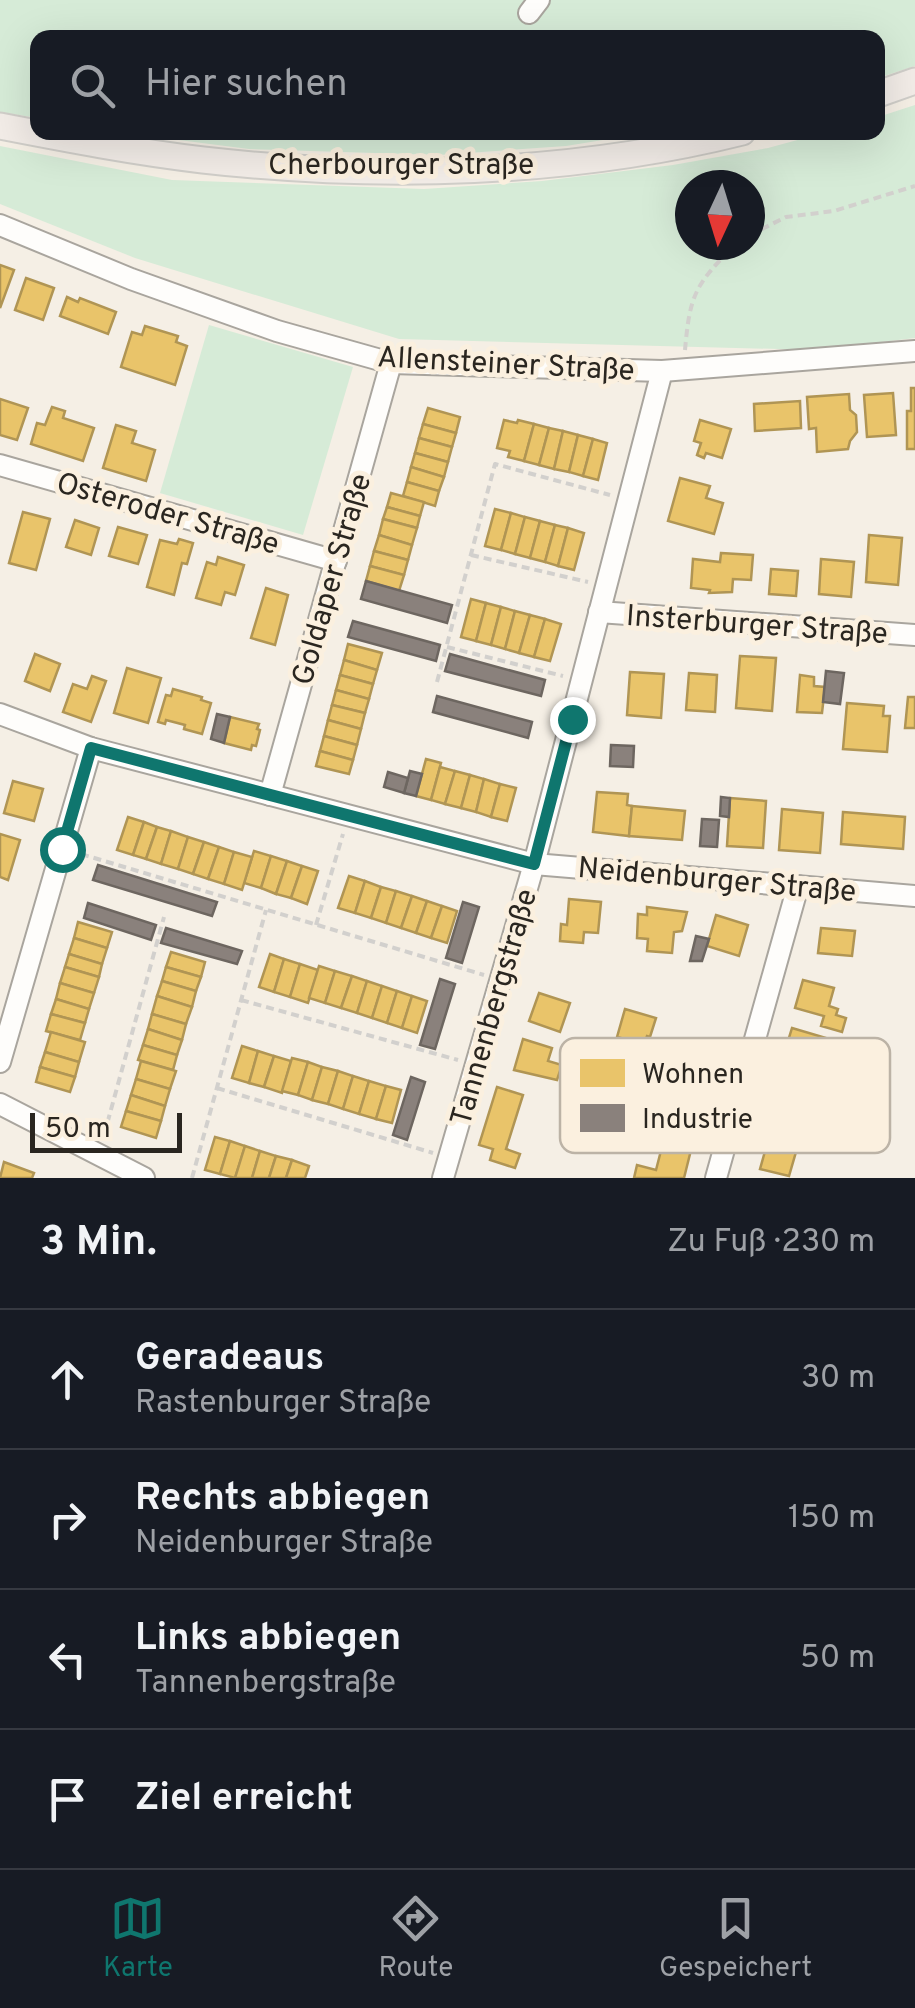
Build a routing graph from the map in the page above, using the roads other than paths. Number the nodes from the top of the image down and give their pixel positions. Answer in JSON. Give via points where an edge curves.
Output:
{"nodes":[{"id":1,"x":915,"y":80,"type":"edge"},
{"id":2,"x":885,"y":91,"type":"edge"},
{"id":3,"x":0,"y":126,"type":"edge"},
{"id":4,"x":30,"y":132,"type":"edge"},
{"id":5,"x":76,"y":140,"type":"edge"},
{"id":6,"x":702,"y":140,"type":"edge"},
{"id":7,"x":0,"y":224,"type":"edge"},
{"id":8,"x":915,"y":351,"type":"edge"},
{"id":9,"x":391,"y":363,"type":"junction"},
{"id":10,"x":673,"y":371,"type":"junction"},
{"id":11,"x":0,"y":465,"type":"edge"},
{"id":12,"x":336,"y":561,"type":"junction"},
{"id":13,"x":600,"y":612,"type":"junction"},
{"id":14,"x":915,"y":635,"type":"edge"},
{"id":15,"x":0,"y":714,"type":"edge"},
{"id":16,"x":91,"y":748,"type":"junction"},
{"id":17,"x":270,"y":795,"type":"junction"},
{"id":18,"x":534,"y":864,"type":"junction"},
{"id":19,"x":798,"y":886,"type":"junction"},
{"id":20,"x":915,"y":896,"type":"edge"},
{"id":21,"x":755,"y":1038,"type":"edge"},
{"id":22,"x":0,"y":1062,"type":"edge"},
{"id":23,"x":0,"y":1104,"type":"edge"},
{"id":24,"x":723,"y":1153,"type":"edge"},
{"id":25,"x":446,"y":1168,"type":"edge"},
{"id":26,"x":144,"y":1178,"type":"edge"},
{"id":27,"x":716,"y":1178,"type":"edge"}],
"edges":[{"from":1,"to":2,"type":"main road"},
{"from":3,"to":4,"type":"main road","name":"Cherbourger Straße"},
{"from":5,"to":6,"type":"main road","name":"Cherbourger Straße","via":[[328,170],[544,164]]},
{"from":7,"to":9,"type":"street","name":"Allensteiner Straße","via":[[131,280]]},
{"from":8,"to":10,"type":"street","name":"Allensteiner Straße"},
{"from":9,"to":10,"type":"street","name":"Allensteiner Straße"},
{"from":9,"to":12,"type":"street","name":"Goldaper Straße"},
{"from":10,"to":13,"type":"street","name":"Tannenbergstraße","via":[[628,500]]},
{"from":11,"to":12,"type":"street","name":"Osteroder Straße"},
{"from":12,"to":17,"type":"street","name":"Goldaper Straße"},
{"from":13,"to":14,"type":"street","name":"Insterburger Straße"},
{"from":13,"to":18,"type":"street","name":"Tannenbergstraße"},
{"from":15,"to":16,"type":"street","name":"Neidenburger Straße"},
{"from":16,"to":17,"type":"street","name":"Neidenburger Straße"},
{"from":16,"to":22,"type":"street"},
{"from":17,"to":18,"type":"street","name":"Neidenburger Straße"},
{"from":18,"to":19,"type":"street","name":"Neidenburger Straße"},
{"from":18,"to":25,"type":"street","name":"Tannenbergstraße"},
{"from":19,"to":20,"type":"street","name":"Neidenburger Straße"},
{"from":19,"to":21,"type":"street"},
{"from":23,"to":26,"type":"street"},
{"from":24,"to":27,"type":"street"}]}
